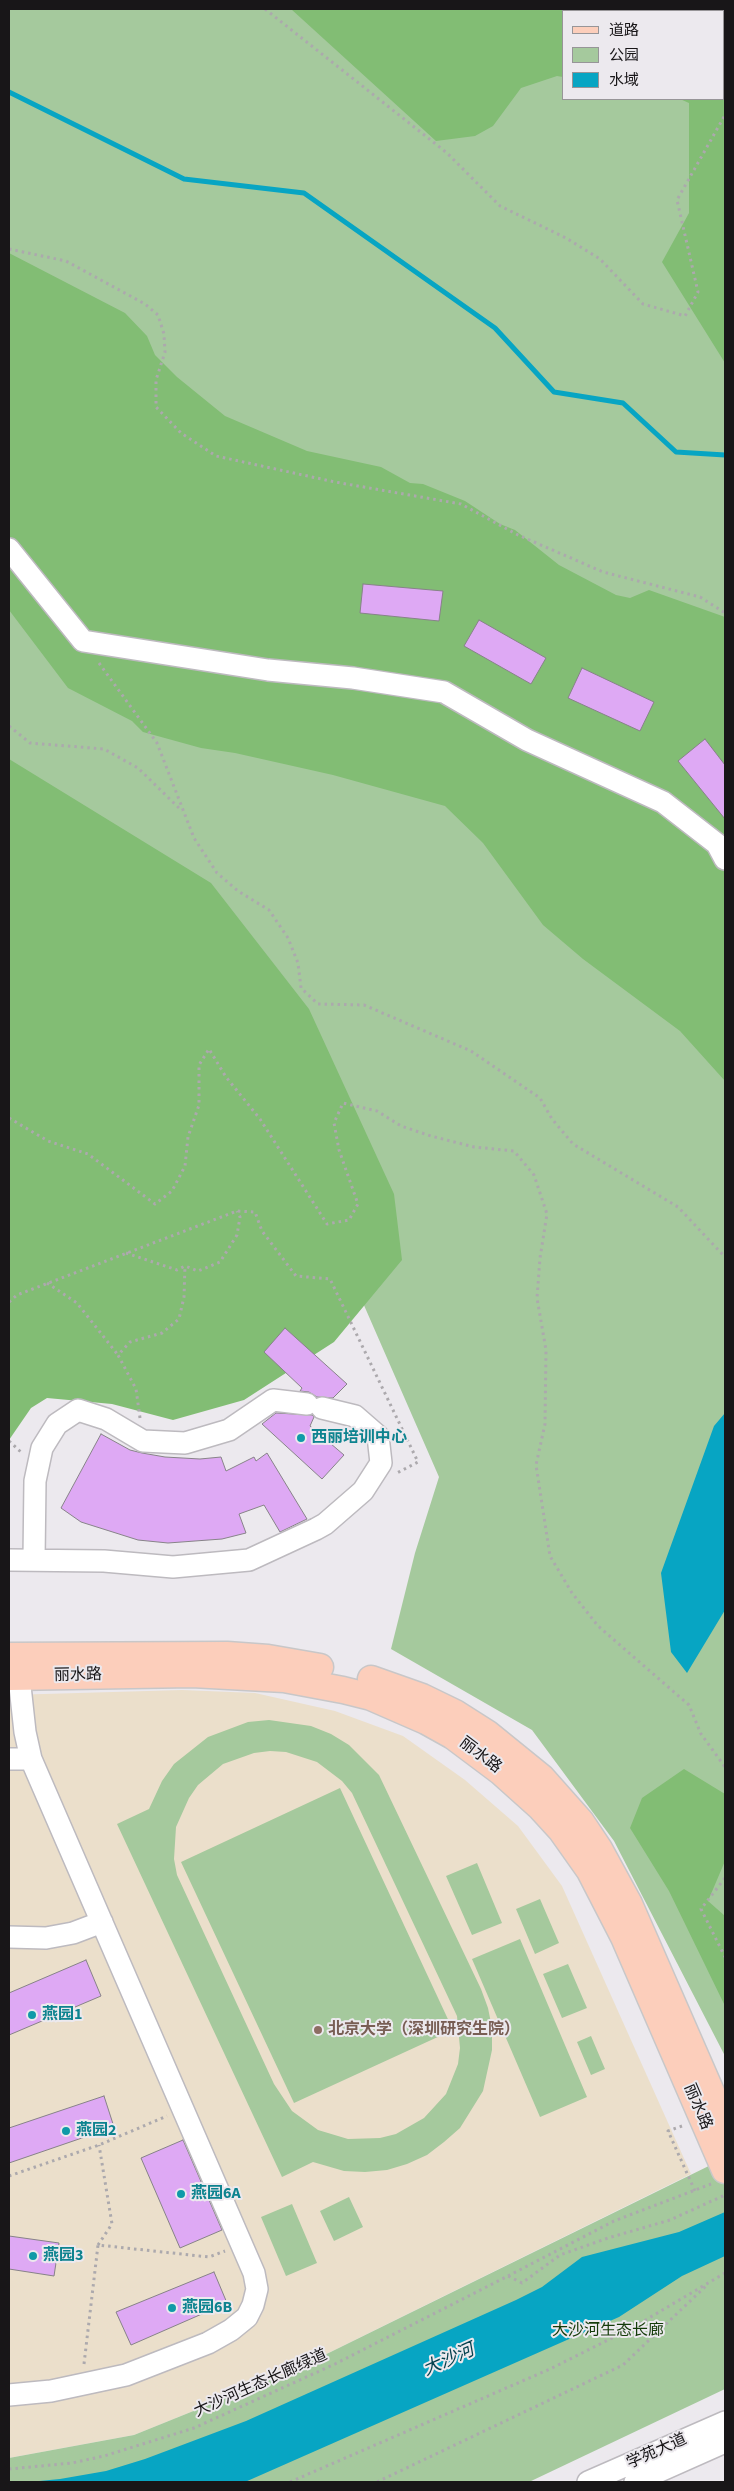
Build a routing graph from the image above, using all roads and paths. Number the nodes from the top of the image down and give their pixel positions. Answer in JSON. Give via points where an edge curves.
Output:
{"nodes":[{"id":1,"x":265,"y":9,"type":"edge"},
{"id":2,"x":725,"y":115,"type":"edge"},
{"id":3,"x":9,"y":249,"type":"edge"},
{"id":4,"x":9,"y":549,"type":"edge"},
{"id":5,"x":725,"y":613,"type":"edge"},
{"id":6,"x":83,"y":641,"type":"junction"},
{"id":7,"x":9,"y":726,"type":"edge"},
{"id":8,"x":184,"y":814,"type":"junction"},
{"id":9,"x":725,"y":859,"type":"edge"},
{"id":10,"x":9,"y":1118,"type":"edge"},
{"id":11,"x":237,"y":1211,"type":"junction"},
{"id":12,"x":126,"y":1253,"type":"junction"},
{"id":13,"x":725,"y":1256,"type":"edge"},
{"id":14,"x":185,"y":1266,"type":"junction"},
{"id":15,"x":48,"y":1284,"type":"junction"},
{"id":16,"x":9,"y":1302,"type":"edge"},
{"id":17,"x":118,"y":1355,"type":"junction"},
{"id":18,"x":143,"y":1441,"type":"junction"},
{"id":19,"x":394,"y":1474,"type":"dead end"},
{"id":20,"x":34,"y":1559,"type":"junction"},
{"id":21,"x":9,"y":1560,"type":"edge"},
{"id":22,"x":12,"y":1670,"type":"edge"},
{"id":23,"x":9,"y":1759,"type":"edge"},
{"id":24,"x":31,"y":1759,"type":"junction"},
{"id":25,"x":725,"y":1767,"type":"edge"},
{"id":26,"x":725,"y":1878,"type":"edge"},
{"id":27,"x":102,"y":1922,"type":"junction"},
{"id":28,"x":9,"y":1937,"type":"edge"},
{"id":29,"x":725,"y":1957,"type":"edge"},
{"id":30,"x":183,"y":2110,"type":"junction"},
{"id":31,"x":714,"y":2121,"type":"edge"},
{"id":32,"x":99,"y":2145,"type":"junction"},
{"id":33,"x":721,"y":2170,"type":"edge"},
{"id":34,"x":9,"y":2176,"type":"edge"},
{"id":35,"x":696,"y":2191,"type":"junction"},
{"id":36,"x":725,"y":2195,"type":"edge"},
{"id":37,"x":241,"y":2244,"type":"junction"},
{"id":38,"x":98,"y":2245,"type":"junction"},
{"id":39,"x":725,"y":2273,"type":"edge"},
{"id":40,"x":508,"y":2276,"type":"junction"},
{"id":41,"x":713,"y":2279,"type":"junction"},
{"id":42,"x":82,"y":2385,"type":"junction"},
{"id":43,"x":9,"y":2396,"type":"edge"},
{"id":44,"x":725,"y":2422,"type":"edge"},
{"id":45,"x":725,"y":2442,"type":"edge"},
{"id":46,"x":9,"y":2469,"type":"edge"},
{"id":47,"x":290,"y":2482,"type":"edge"},
{"id":48,"x":377,"y":2482,"type":"edge"},
{"id":49,"x":588,"y":2482,"type":"edge"},
{"id":50,"x":635,"y":2482,"type":"edge"}],
"edges":[{"from":1,"to":2,"type":"path","via":[[447,153],[500,206],[566,238],[600,259],[643,304],[685,316],[698,292],[677,200]]},
{"from":3,"to":5,"type":"path","via":[[66,261],[146,304],[158,315],[165,352],[156,380],[156,406],[181,434],[216,456],[335,482],[461,504],[518,535],[603,572],[700,597]]},
{"from":4,"to":6,"type":"street"},
{"from":6,"to":8,"type":"path","via":[[157,743]]},
{"from":6,"to":9,"type":"street","via":[[268,670],[353,678],[444,692],[527,740],[663,802],[717,844]]},
{"from":7,"to":8,"type":"path","via":[[30,742],[104,749],[138,768]]},
{"from":8,"to":13,"type":"path","via":[[194,838],[217,873],[269,910],[288,938],[298,963],[301,988],[318,1004],[364,1005],[471,1051],[540,1098],[573,1144],[678,1206]]},
{"from":10,"to":25,"type":"path","via":[[48,1141],[88,1154],[155,1204],[172,1191],[185,1166],[188,1137],[199,1105],[198,1065],[209,1049],[226,1077],[260,1119],[327,1224],[349,1220],[358,1204],[338,1150],[334,1123],[343,1102],[377,1111],[401,1126],[431,1136],[474,1147],[514,1151],[534,1175],[547,1214],[537,1298],[546,1350],[545,1424],[536,1465],[550,1556],[572,1593],[598,1626],[688,1705],[701,1734]]},
{"from":11,"to":12,"type":"path"},
{"from":11,"to":14,"type":"path","via":[[240,1217],[237,1235],[220,1262],[198,1271]]},
{"from":11,"to":19,"type":"path","via":[[255,1212],[262,1231],[296,1276],[330,1278],[418,1462]]},
{"from":12,"to":14,"type":"path","via":[[177,1270]]},
{"from":12,"to":15,"type":"path"},
{"from":14,"to":17,"type":"path","via":[[179,1319],[162,1333],[130,1342]]},
{"from":15,"to":16,"type":"path","via":[[17,1295]]},
{"from":15,"to":17,"type":"path","via":[[77,1302]]},
{"from":17,"to":18,"type":"path","via":[[136,1389]]},
{"from":18,"to":20,"type":"street","via":[[106,1419],[78,1410],[57,1424],[42,1448],[35,1481]]},
{"from":18,"to":20,"type":"street","via":[[185,1443],[229,1430],[274,1400],[355,1416],[378,1436],[381,1463],[363,1491],[325,1524],[249,1560],[173,1567]]},
{"from":20,"to":21,"type":"street"},
{"from":22,"to":24,"type":"street"},
{"from":22,"to":31,"type":"main road","name":"丽水路","via":[[227,1656],[268,1658],[347,1672],[382,1682],[447,1709],[488,1734],[518,1757],[562,1799],[599,1849],[642,1933]]},
{"from":23,"to":24,"type":"street"},
{"from":24,"to":27,"type":"street"},
{"from":26,"to":29,"type":"path","via":[[701,1909]]},
{"from":27,"to":28,"type":"street","via":[[73,1933],[46,1938]]},
{"from":27,"to":30,"type":"street"},
{"from":30,"to":32,"type":"path"},
{"from":30,"to":37,"type":"street"},
{"from":31,"to":33,"type":"main road","name":"丽水路"},
{"from":31,"to":35,"type":"path","via":[[668,2132]]},
{"from":32,"to":34,"type":"path"},
{"from":32,"to":38,"type":"path","via":[[112,2224]]},
{"from":33,"to":35,"type":"path","name":"大沙河生态长廊绿道"},
{"from":35,"to":40,"type":"path","name":"大沙河生态长廊绿道","via":[[614,2221]]},
{"from":36,"to":40,"type":"path","via":[[670,2220],[560,2255],[522,2283]]},
{"from":37,"to":38,"type":"path","via":[[210,2257]]},
{"from":37,"to":42,"type":"street","via":[[254,2272],[257,2289],[247,2317],[208,2343],[126,2375]]},
{"from":38,"to":42,"type":"path"},
{"from":39,"to":41,"type":"path"},
{"from":40,"to":46,"type":"path","name":"大沙河生态长廊绿道","via":[[336,2364],[194,2428],[104,2456],[72,2463]]},
{"from":41,"to":47,"type":"path","via":[[632,2328],[550,2369]]},
{"from":41,"to":48,"type":"path","via":[[623,2365]]},
{"from":42,"to":43,"type":"street"},
{"from":44,"to":49,"type":"street","name":"学苑大道"},
{"from":45,"to":50,"type":"street","name":"学苑大道"}]}
